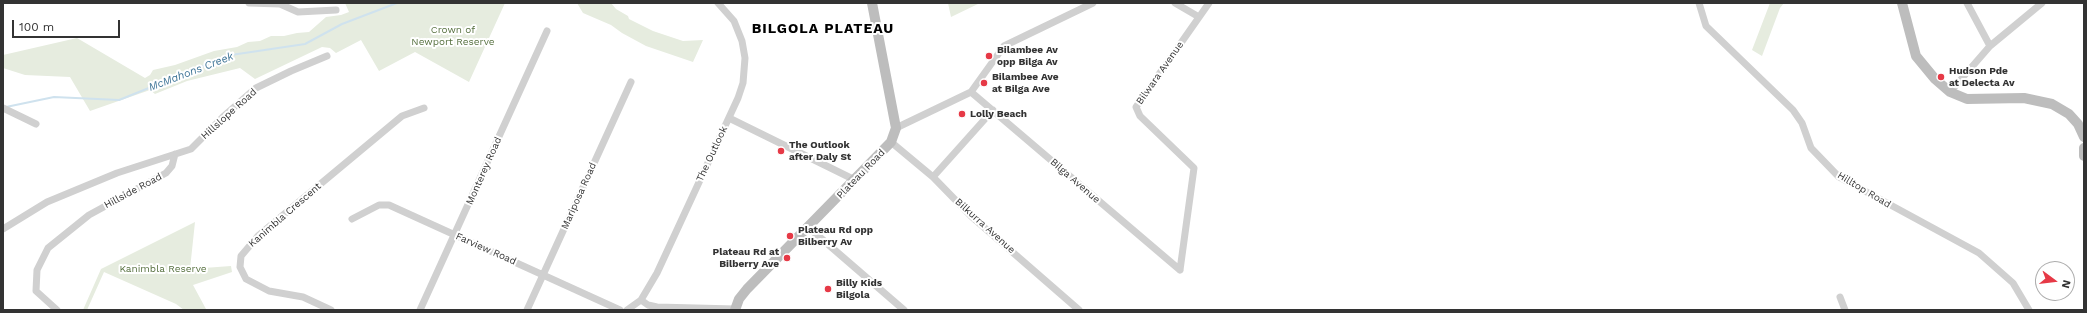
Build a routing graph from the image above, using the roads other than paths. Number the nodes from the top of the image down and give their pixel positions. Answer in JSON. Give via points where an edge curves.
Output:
{"nodes":[{"id":1,"x":249,"y":3,"type":"edge"},
{"id":2,"x":718,"y":3,"type":"edge"},
{"id":3,"x":872,"y":3,"type":"edge"},
{"id":4,"x":1093,"y":3,"type":"edge"},
{"id":5,"x":1175,"y":3,"type":"edge"},
{"id":6,"x":1209,"y":3,"type":"edge"},
{"id":7,"x":1699,"y":3,"type":"edge"},
{"id":8,"x":1902,"y":3,"type":"edge"},
{"id":9,"x":1967,"y":3,"type":"edge"},
{"id":10,"x":2042,"y":3,"type":"edge"},
{"id":11,"x":336,"y":10,"type":"dead end"},
{"id":12,"x":1199,"y":17,"type":"junction"},
{"id":13,"x":546,"y":31,"type":"dead end"},
{"id":14,"x":1990,"y":46,"type":"junction"},
{"id":15,"x":327,"y":56,"type":"dead end"},
{"id":16,"x":631,"y":82,"type":"dead end"},
{"id":17,"x":971,"y":92,"type":"junction"},
{"id":18,"x":1950,"y":92,"type":"junction"},
{"id":19,"x":3,"y":108,"type":"edge"},
{"id":20,"x":424,"y":108,"type":"dead end"},
{"id":21,"x":993,"y":110,"type":"junction"},
{"id":22,"x":729,"y":118,"type":"junction"},
{"id":23,"x":36,"y":124,"type":"dead end"},
{"id":24,"x":896,"y":128,"type":"junction"},
{"id":25,"x":2084,"y":137,"type":"edge"},
{"id":26,"x":891,"y":142,"type":"junction"},
{"id":27,"x":2084,"y":148,"type":"edge"},
{"id":28,"x":175,"y":154,"type":"junction"},
{"id":29,"x":2084,"y":156,"type":"edge"},
{"id":30,"x":933,"y":177,"type":"junction"},
{"id":31,"x":855,"y":180,"type":"junction"},
{"id":32,"x":352,"y":220,"type":"dead end"},
{"id":33,"x":808,"y":227,"type":"junction"},
{"id":34,"x":3,"y":229,"type":"edge"},
{"id":35,"x":455,"y":235,"type":"junction"},
{"id":36,"x":1180,"y":270,"type":"joint"},
{"id":37,"x":543,"y":275,"type":"junction"},
{"id":38,"x":1840,"y":297,"type":"dead end"},
{"id":39,"x":640,"y":300,"type":"junction"},
{"id":40,"x":57,"y":310,"type":"edge"},
{"id":41,"x":331,"y":310,"type":"edge"},
{"id":42,"x":420,"y":310,"type":"edge"},
{"id":43,"x":528,"y":310,"type":"edge"},
{"id":44,"x":620,"y":310,"type":"edge"},
{"id":45,"x":627,"y":310,"type":"edge"},
{"id":46,"x":735,"y":310,"type":"edge"},
{"id":47,"x":904,"y":310,"type":"edge"},
{"id":48,"x":1080,"y":310,"type":"edge"},
{"id":49,"x":1844,"y":310,"type":"edge"},
{"id":50,"x":2029,"y":310,"type":"edge"}],
"edges":[{"from":1,"to":11,"type":"street","via":[[280,4],[298,12]]},
{"from":2,"to":22,"type":"street","via":[[734,21],[745,58],[743,83]]},
{"from":3,"to":24,"type":"street"},
{"from":4,"to":17,"type":"street","via":[[1004,46]]},
{"from":5,"to":12,"type":"street"},
{"from":6,"to":12,"type":"street","name":"Bilwara Avenue"},
{"from":7,"to":50,"type":"street","name":"Hilltop Road","via":[[1706,26],[1793,110],[1802,123],[1811,148],[1839,177],[1979,253],[2013,283]]},
{"from":8,"to":18,"type":"street","via":[[1916,56]]},
{"from":9,"to":14,"type":"street"},
{"from":10,"to":14,"type":"street"},
{"from":12,"to":36,"type":"street","name":"Bilwara Avenue","via":[[1136,106],[1140,116],[1194,168]]},
{"from":13,"to":35,"type":"street","name":"Monterey Road"},
{"from":14,"to":18,"type":"street"},
{"from":15,"to":28,"type":"street","name":"Hillslope Road","via":[[256,88],[191,150]]},
{"from":16,"to":37,"type":"street","name":"Mariposa Road"},
{"from":17,"to":21,"type":"street","name":"Bilga Avenue"},
{"from":17,"to":24,"type":"street"},
{"from":18,"to":25,"type":"street","via":[[1967,99],[2024,98],[2052,104],[2069,114],[2078,124]]},
{"from":19,"to":23,"type":"street"},
{"from":20,"to":41,"type":"street","name":"Kanimbla Crescent","via":[[402,116],[258,236],[241,256],[240,267],[246,279],[269,291],[303,297]]},
{"from":21,"to":30,"type":"street"},
{"from":21,"to":36,"type":"street","name":"Bilga Avenue"},
{"from":22,"to":31,"type":"street","name":"The Outlook"},
{"from":22,"to":39,"type":"street","name":"The Outlook","via":[[657,273]]},
{"from":24,"to":26,"type":"street","name":"Plateau Road"},
{"from":26,"to":30,"type":"street","name":"Bilkurra Avenue"},
{"from":26,"to":31,"type":"street","name":"Plateau Road"},
{"from":27,"to":29,"type":"street"},
{"from":28,"to":34,"type":"street","name":"Hillside Road","via":[[47,202]]},
{"from":28,"to":40,"type":"street","name":"Hillside Road","via":[[172,166],[166,173],[89,215],[48,248],[37,270],[36,291]]},
{"from":30,"to":48,"type":"street","name":"Bilkurra Avenue","via":[[971,216]]},
{"from":31,"to":33,"type":"street","name":"Plateau Road"},
{"from":32,"to":35,"type":"street","name":"Farview Road","via":[[379,206],[389,205]]},
{"from":33,"to":46,"type":"street","name":"Plateau Road","via":[[747,289]]},
{"from":33,"to":47,"type":"street"},
{"from":35,"to":37,"type":"street","name":"Farview Road"},
{"from":35,"to":42,"type":"street","name":"Monterey Road"},
{"from":37,"to":43,"type":"street","name":"Mariposa Road"},
{"from":37,"to":44,"type":"street","name":"Farview Road"},
{"from":38,"to":49,"type":"street"},
{"from":39,"to":45,"type":"street","name":"The Outlook"},
{"from":39,"to":46,"type":"street","via":[[657,307]]}]}
